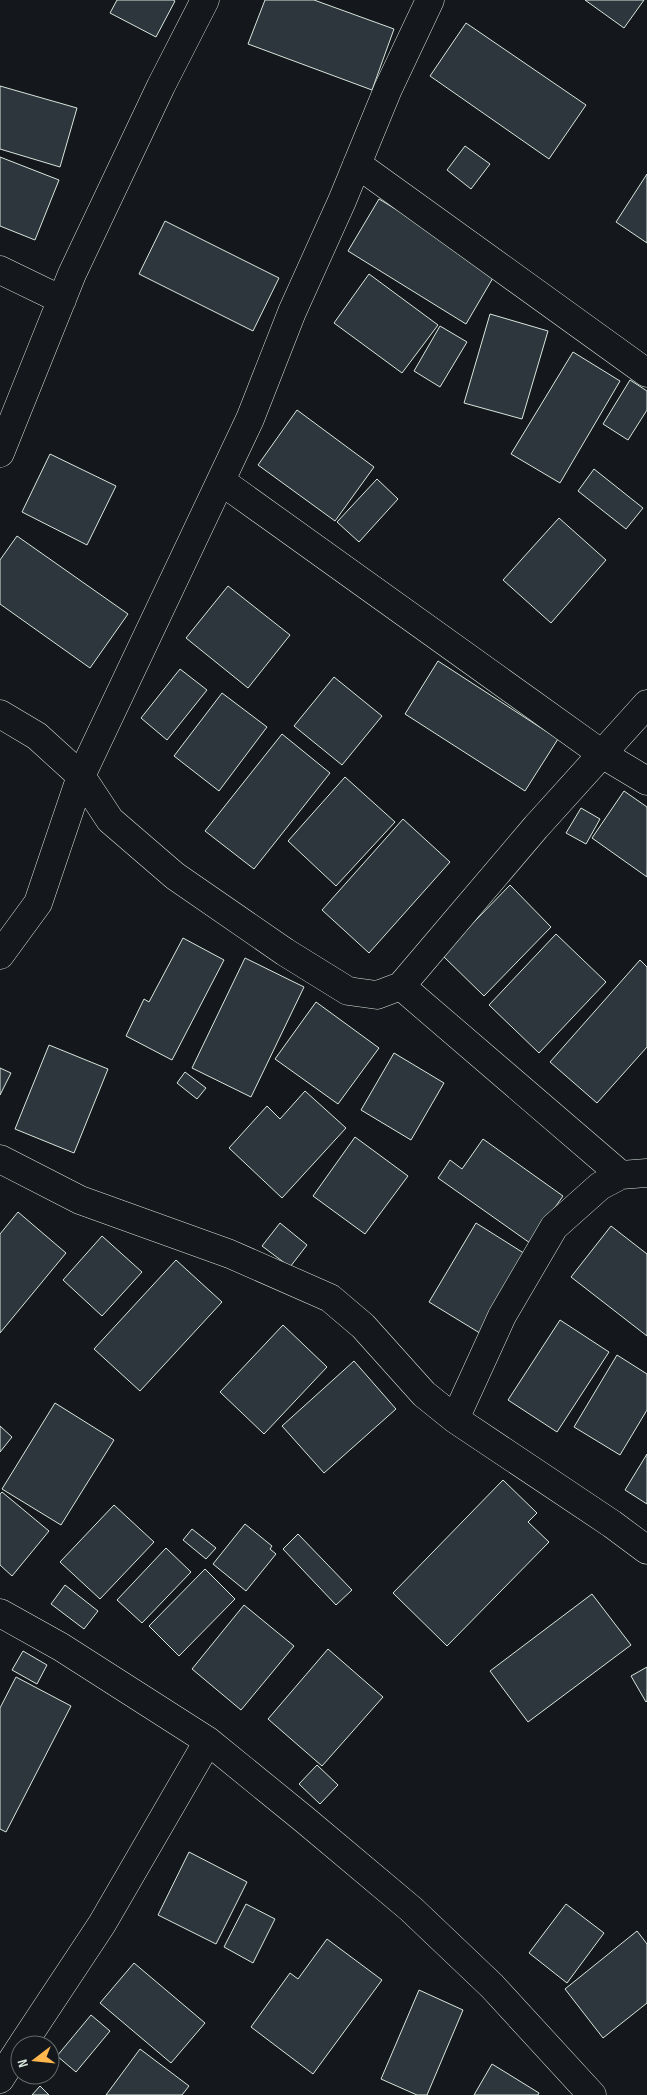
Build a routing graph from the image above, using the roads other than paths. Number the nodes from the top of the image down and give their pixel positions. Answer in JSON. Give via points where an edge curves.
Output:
{"nodes":[{"id":1,"x":205,"y":0,"type":"edge"},
{"id":2,"x":430,"y":0,"type":"edge"},
{"id":3,"x":357,"y":164,"type":"junction"},
{"id":4,"x":0,"y":270,"type":"edge"},
{"id":5,"x":62,"y":300,"type":"junction"},
{"id":6,"x":647,"y":373,"type":"edge"},
{"id":7,"x":0,"y":453,"type":"edge"},
{"id":8,"x":221,"y":481,"type":"junction"},
{"id":9,"x":647,"y":704,"type":"edge"},
{"id":10,"x":0,"y":714,"type":"edge"},
{"id":11,"x":602,"y":754,"type":"junction"},
{"id":12,"x":81,"y":776,"type":"junction"},
{"id":13,"x":647,"y":781,"type":"edge"},
{"id":14,"x":0,"y":955,"type":"edge"},
{"id":15,"x":401,"y":986,"type":"junction"},
{"id":16,"x":0,"y":1159,"type":"edge"},
{"id":17,"x":634,"y":1174,"type":"edge"},
{"id":18,"x":456,"y":1419,"type":"junction"},
{"id":19,"x":647,"y":1550,"type":"edge"},
{"id":20,"x":0,"y":1612,"type":"edge"},
{"id":21,"x":208,"y":1741,"type":"junction"},
{"id":22,"x":29,"y":2035,"type":"edge"},
{"id":23,"x":10,"y":2064,"type":"edge"},
{"id":24,"x":0,"y":2079,"type":"edge"},
{"id":25,"x":592,"y":2095,"type":"edge"}],
"edges":[{"from":1,"to":5,"type":"street","via":[[161,86]]},
{"from":2,"to":3,"type":"street"},
{"from":3,"to":6,"type":"street"},
{"from":3,"to":8,"type":"street"},
{"from":4,"to":5,"type":"street"},
{"from":5,"to":7,"type":"street"},
{"from":8,"to":11,"type":"street"},
{"from":8,"to":12,"type":"street"},
{"from":9,"to":11,"type":"street"},
{"from":10,"to":12,"type":"street","via":[[37,736]]},
{"from":11,"to":13,"type":"street"},
{"from":11,"to":15,"type":"street"},
{"from":12,"to":14,"type":"street","via":[[38,903]]},
{"from":12,"to":15,"type":"street","via":[[110,820],[174,876],[285,952],[348,990],[377,995]]},
{"from":15,"to":17,"type":"street"},
{"from":16,"to":18,"type":"street","via":[[80,1200],[230,1254],[330,1298],[363,1326],[424,1394]]},
{"from":17,"to":18,"type":"street","via":[[600,1186],[554,1227],[502,1316]]},
{"from":18,"to":19,"type":"street"},
{"from":20,"to":21,"type":"street"},
{"from":21,"to":22,"type":"street","via":[[102,1924]]},
{"from":21,"to":25,"type":"street","via":[[411,1909],[492,1986]]},
{"from":23,"to":24,"type":"street"}]}
